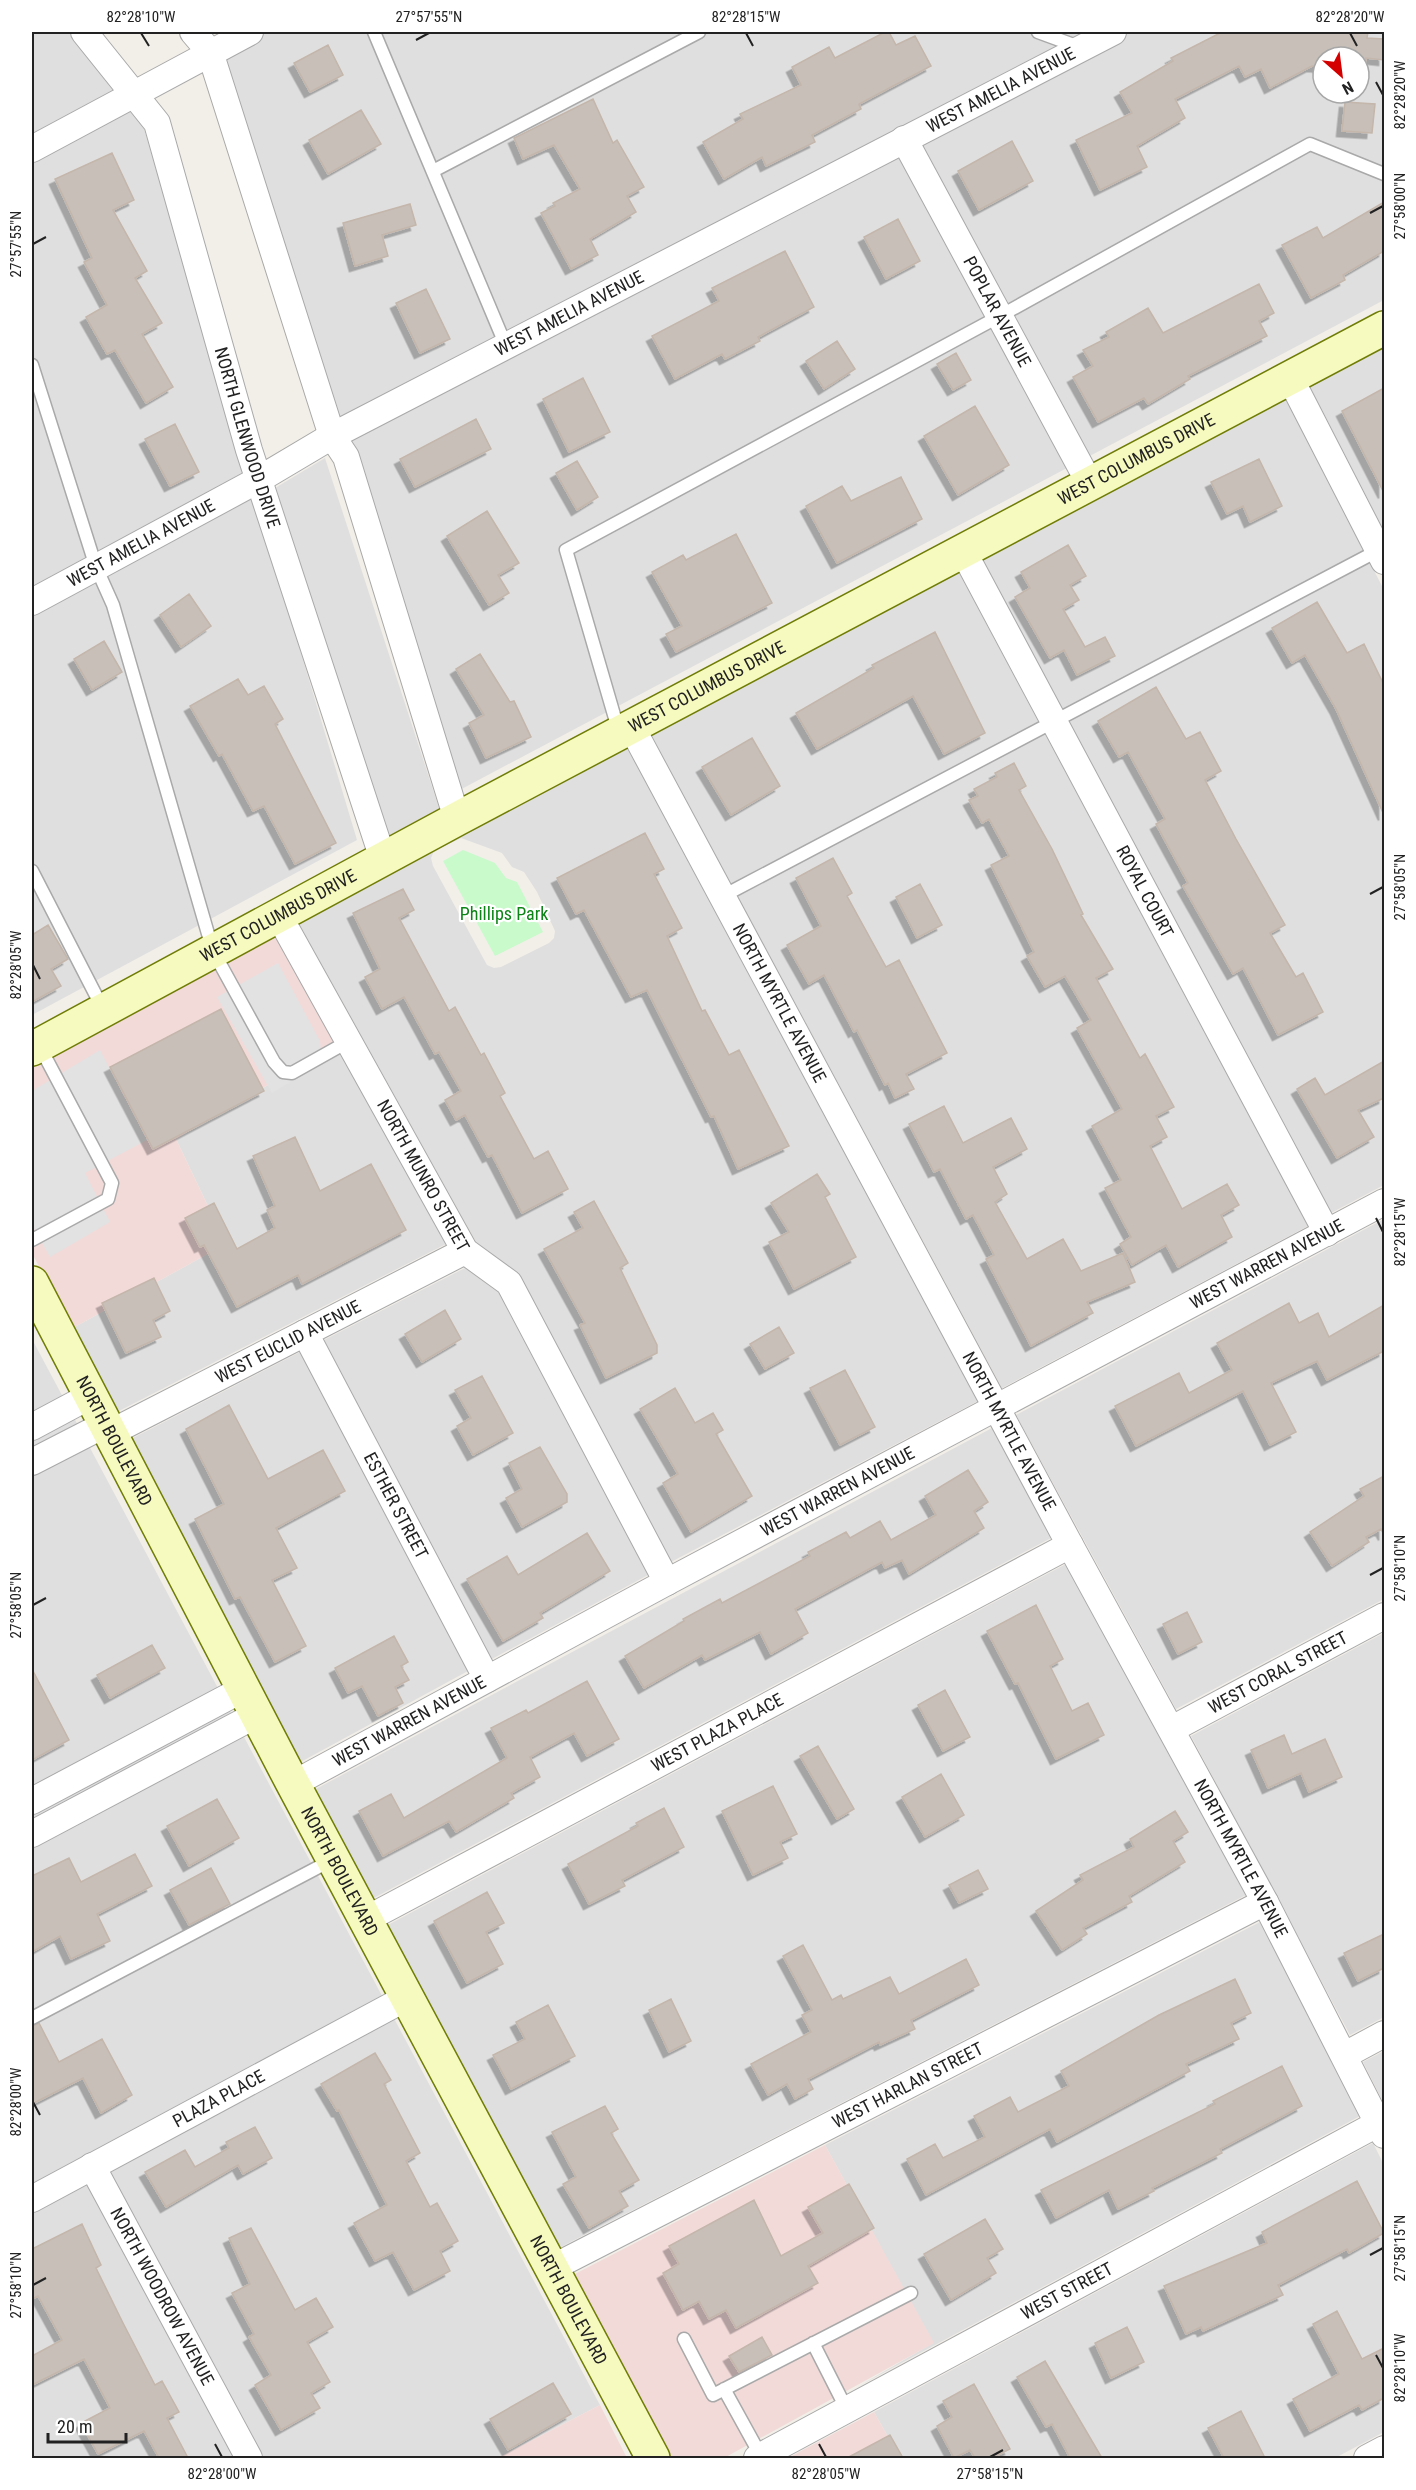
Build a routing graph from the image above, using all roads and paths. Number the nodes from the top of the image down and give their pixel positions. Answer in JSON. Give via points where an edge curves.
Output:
{"nodes":[{"id":1,"x":84,"y":32,"type":"edge"},
{"id":2,"x":193,"y":32,"type":"edge"},
{"id":3,"x":250,"y":32,"type":"edge"},
{"id":4,"x":374,"y":32,"type":"edge"},
{"id":5,"x":699,"y":32,"type":"edge"},
{"id":6,"x":1038,"y":32,"type":"edge"},
{"id":7,"x":1113,"y":32,"type":"edge"},
{"id":8,"x":1081,"y":48,"type":"junction"},
{"id":9,"x":210,"y":52,"type":"junction"},
{"id":10,"x":135,"y":92,"type":"junction"},
{"id":11,"x":904,"y":140,"type":"junction"},
{"id":12,"x":32,"y":149,"type":"edge"},
{"id":13,"x":433,"y":171,"type":"junction"},
{"id":14,"x":1384,"y":174,"type":"edge"},
{"id":15,"x":1000,"y":316,"type":"junction"},
{"id":16,"x":1384,"y":328,"type":"edge"},
{"id":17,"x":506,"y":346,"type":"junction"},
{"id":18,"x":32,"y":365,"type":"edge"},
{"id":19,"x":1290,"y":378,"type":"junction"},
{"id":20,"x":332,"y":436,"type":"junction"},
{"id":21,"x":258,"y":480,"type":"junction"},
{"id":22,"x":1090,"y":484,"type":"junction"},
{"id":23,"x":963,"y":551,"type":"junction"},
{"id":24,"x":1383,"y":552,"type":"edge"},
{"id":25,"x":96,"y":567,"type":"junction"},
{"id":26,"x":32,"y":602,"type":"edge"},
{"id":27,"x":1053,"y":720,"type":"junction"},
{"id":28,"x":626,"y":731,"type":"junction"},
{"id":29,"x":457,"y":819,"type":"junction"},
{"id":30,"x":383,"y":859,"type":"junction"},
{"id":31,"x":32,"y":871,"type":"edge"},
{"id":32,"x":723,"y":896,"type":"junction"},
{"id":33,"x":279,"y":915,"type":"junction"},
{"id":34,"x":213,"y":951,"type":"junction"},
{"id":35,"x":103,"y":1010,"type":"junction"},
{"id":36,"x":349,"y":1041,"type":"junction"},
{"id":37,"x":35,"y":1047,"type":"edge"},
{"id":38,"x":1384,"y":1202,"type":"edge"},
{"id":39,"x":1326,"y":1233,"type":"junction"},
{"id":40,"x":32,"y":1240,"type":"edge"},
{"id":41,"x":465,"y":1251,"type":"junction"},
{"id":42,"x":32,"y":1283,"type":"edge"},
{"id":43,"x":305,"y":1333,"type":"junction"},
{"id":44,"x":997,"y":1408,"type":"junction"},
{"id":45,"x":102,"y":1418,"type":"junction"},
{"id":46,"x":32,"y":1427,"type":"edge"},
{"id":47,"x":32,"y":1462,"type":"edge"},
{"id":48,"x":1070,"y":1545,"type":"junction"},
{"id":49,"x":667,"y":1582,"type":"junction"},
{"id":50,"x":1384,"y":1616,"type":"edge"},
{"id":51,"x":487,"y":1678,"type":"junction"},
{"id":52,"x":250,"y":1702,"type":"junction"},
{"id":53,"x":1172,"y":1729,"type":"junction"},
{"id":54,"x":293,"y":1784,"type":"junction"},
{"id":55,"x":32,"y":1801,"type":"edge"},
{"id":56,"x":32,"y":1834,"type":"edge"},
{"id":57,"x":333,"y":1859,"type":"junction"},
{"id":58,"x":1265,"y":1902,"type":"junction"},
{"id":59,"x":365,"y":1920,"type":"junction"},
{"id":60,"x":406,"y":1998,"type":"junction"},
{"id":61,"x":32,"y":2018,"type":"edge"},
{"id":62,"x":1384,"y":2034,"type":"edge"},
{"id":63,"x":1345,"y":2055,"type":"junction"},
{"id":64,"x":1382,"y":2129,"type":"edge"},
{"id":65,"x":92,"y":2166,"type":"junction"},
{"id":66,"x":32,"y":2199,"type":"edge"},
{"id":67,"x":550,"y":2270,"type":"junction"},
{"id":68,"x":911,"y":2293,"type":"dead end"},
{"id":69,"x":684,"y":2339,"type":"dead end"},
{"id":70,"x":813,"y":2343,"type":"junction"},
{"id":71,"x":724,"y":2389,"type":"junction"},
{"id":72,"x":847,"y":2410,"type":"junction"},
{"id":73,"x":1384,"y":2449,"type":"edge"},
{"id":74,"x":759,"y":2457,"type":"edge"},
{"id":75,"x":249,"y":2458,"type":"edge"},
{"id":76,"x":652,"y":2458,"type":"edge"},
{"id":77,"x":1367,"y":2458,"type":"edge"}],
"edges":[{"from":1,"to":10,"type":"street","name":"NORTH GLENWOOD DRIVE"},
{"from":2,"to":9,"type":"street"},
{"from":3,"to":9,"type":"street"},
{"from":4,"to":13,"type":"lane"},
{"from":5,"to":13,"type":"lane"},
{"from":6,"to":8,"type":"lane"},
{"from":7,"to":8,"type":"street","name":"WEST AMELIA AVENUE"},
{"from":8,"to":11,"type":"street","name":"WEST AMELIA AVENUE"},
{"from":9,"to":10,"type":"street"},
{"from":9,"to":20,"type":"street"},
{"from":10,"to":12,"type":"street"},
{"from":10,"to":21,"type":"street","name":"NORTH GLENWOOD DRIVE","via":[[157,123]]},
{"from":11,"to":15,"type":"street","name":"POPLAR AVENUE"},
{"from":11,"to":17,"type":"street","name":"WEST AMELIA AVENUE"},
{"from":13,"to":17,"type":"lane"},
{"from":14,"to":15,"type":"lane","via":[[1310,144]]},
{"from":15,"to":22,"type":"street","name":"POPLAR AVENUE"},
{"from":15,"to":28,"type":"lane","via":[[566,550]]},
{"from":16,"to":19,"type":"main road","name":"WEST COLUMBUS DRIVE"},
{"from":17,"to":20,"type":"street","name":"WEST AMELIA AVENUE"},
{"from":18,"to":25,"type":"lane"},
{"from":19,"to":22,"type":"main road","name":"WEST COLUMBUS DRIVE"},
{"from":19,"to":24,"type":"street"},
{"from":20,"to":21,"type":"street","name":"WEST AMELIA AVENUE"},
{"from":20,"to":29,"type":"street","via":[[346,457]]},
{"from":21,"to":25,"type":"street","name":"WEST AMELIA AVENUE"},
{"from":21,"to":30,"type":"street","name":"NORTH GLENWOOD DRIVE"},
{"from":22,"to":23,"type":"main road","name":"WEST COLUMBUS DRIVE"},
{"from":23,"to":27,"type":"street","name":"ROYAL COURT"},
{"from":23,"to":28,"type":"main road","name":"WEST COLUMBUS DRIVE"},
{"from":24,"to":27,"type":"lane"},
{"from":25,"to":26,"type":"street","name":"WEST AMELIA AVENUE"},
{"from":25,"to":34,"type":"lane","via":[[113,605]]},
{"from":27,"to":32,"type":"lane"},
{"from":27,"to":39,"type":"street","name":"ROYAL COURT"},
{"from":28,"to":29,"type":"main road","name":"WEST COLUMBUS DRIVE"},
{"from":28,"to":32,"type":"street","name":"NORTH MYRTLE AVENUE"},
{"from":29,"to":30,"type":"main road","name":"WEST COLUMBUS DRIVE"},
{"from":30,"to":33,"type":"main road","name":"WEST COLUMBUS DRIVE"},
{"from":31,"to":35,"type":"lane"},
{"from":32,"to":44,"type":"street","name":"NORTH MYRTLE AVENUE"},
{"from":33,"to":34,"type":"main road","name":"WEST COLUMBUS DRIVE"},
{"from":33,"to":36,"type":"street","name":"NORTH MUNRO STREET"},
{"from":34,"to":35,"type":"main road","name":"WEST COLUMBUS DRIVE"},
{"from":34,"to":36,"type":"lane","via":[[283,1072],[292,1073]]},
{"from":35,"to":37,"type":"main road","name":"WEST COLUMBUS DRIVE"},
{"from":36,"to":41,"type":"street","name":"NORTH MUNRO STREET"},
{"from":37,"to":40,"type":"lane","via":[[112,1183],[108,1199]]},
{"from":38,"to":39,"type":"street","name":"WEST WARREN AVENUE"},
{"from":39,"to":44,"type":"street","name":"WEST WARREN AVENUE"},
{"from":41,"to":43,"type":"street","name":"WEST EUCLID AVENUE"},
{"from":41,"to":49,"type":"street","name":"NORTH MUNRO STREET","via":[[509,1283]]},
{"from":42,"to":45,"type":"main road","name":"NORTH BOULEVARD"},
{"from":43,"to":45,"type":"street","name":"WEST EUCLID AVENUE"},
{"from":43,"to":51,"type":"street","name":"ESTHER STREET"},
{"from":44,"to":48,"type":"street","name":"NORTH MYRTLE AVENUE"},
{"from":44,"to":49,"type":"street","name":"WEST WARREN AVENUE"},
{"from":45,"to":46,"type":"street","name":"WEST EUCLID AVENUE"},
{"from":45,"to":47,"type":"street","name":"WEST EUCLID AVENUE"},
{"from":45,"to":52,"type":"main road","name":"NORTH BOULEVARD"},
{"from":48,"to":53,"type":"street","name":"NORTH MYRTLE AVENUE"},
{"from":48,"to":59,"type":"street","name":"WEST PLAZA PLACE"},
{"from":49,"to":51,"type":"street","name":"WEST WARREN AVENUE"},
{"from":50,"to":53,"type":"street","name":"WEST CORAL STREET"},
{"from":51,"to":54,"type":"street","name":"WEST WARREN AVENUE"},
{"from":52,"to":54,"type":"main road","name":"NORTH BOULEVARD"},
{"from":52,"to":55,"type":"street"},
{"from":52,"to":56,"type":"street"},
{"from":53,"to":58,"type":"street","name":"NORTH MYRTLE AVENUE"},
{"from":54,"to":57,"type":"main road","name":"NORTH BOULEVARD"},
{"from":57,"to":59,"type":"main road","name":"NORTH BOULEVARD"},
{"from":57,"to":61,"type":"lane"},
{"from":58,"to":63,"type":"street","name":"NORTH MYRTLE AVENUE"},
{"from":58,"to":67,"type":"street","name":"WEST HARLAN STREET"},
{"from":59,"to":60,"type":"main road","name":"NORTH BOULEVARD"},
{"from":60,"to":65,"type":"street","name":"PLAZA PLACE"},
{"from":60,"to":67,"type":"main road","name":"NORTH BOULEVARD"},
{"from":62,"to":63,"type":"street"},
{"from":63,"to":64,"type":"street","name":"NORTH MYRTLE AVENUE"},
{"from":64,"to":72,"type":"street","name":"WEST STREET"},
{"from":65,"to":66,"type":"street","name":"PLAZA PLACE"},
{"from":65,"to":75,"type":"street","name":"NORTH WOODROW AVENUE"},
{"from":67,"to":76,"type":"main road","name":"NORTH BOULEVARD"},
{"from":68,"to":70,"type":"lane"},
{"from":69,"to":71,"type":"lane","via":[[713,2395]]},
{"from":70,"to":71,"type":"lane"},
{"from":70,"to":72,"type":"lane"},
{"from":71,"to":74,"type":"lane"},
{"from":72,"to":74,"type":"street","name":"WEST STREET"},
{"from":73,"to":77,"type":"street"}]}
